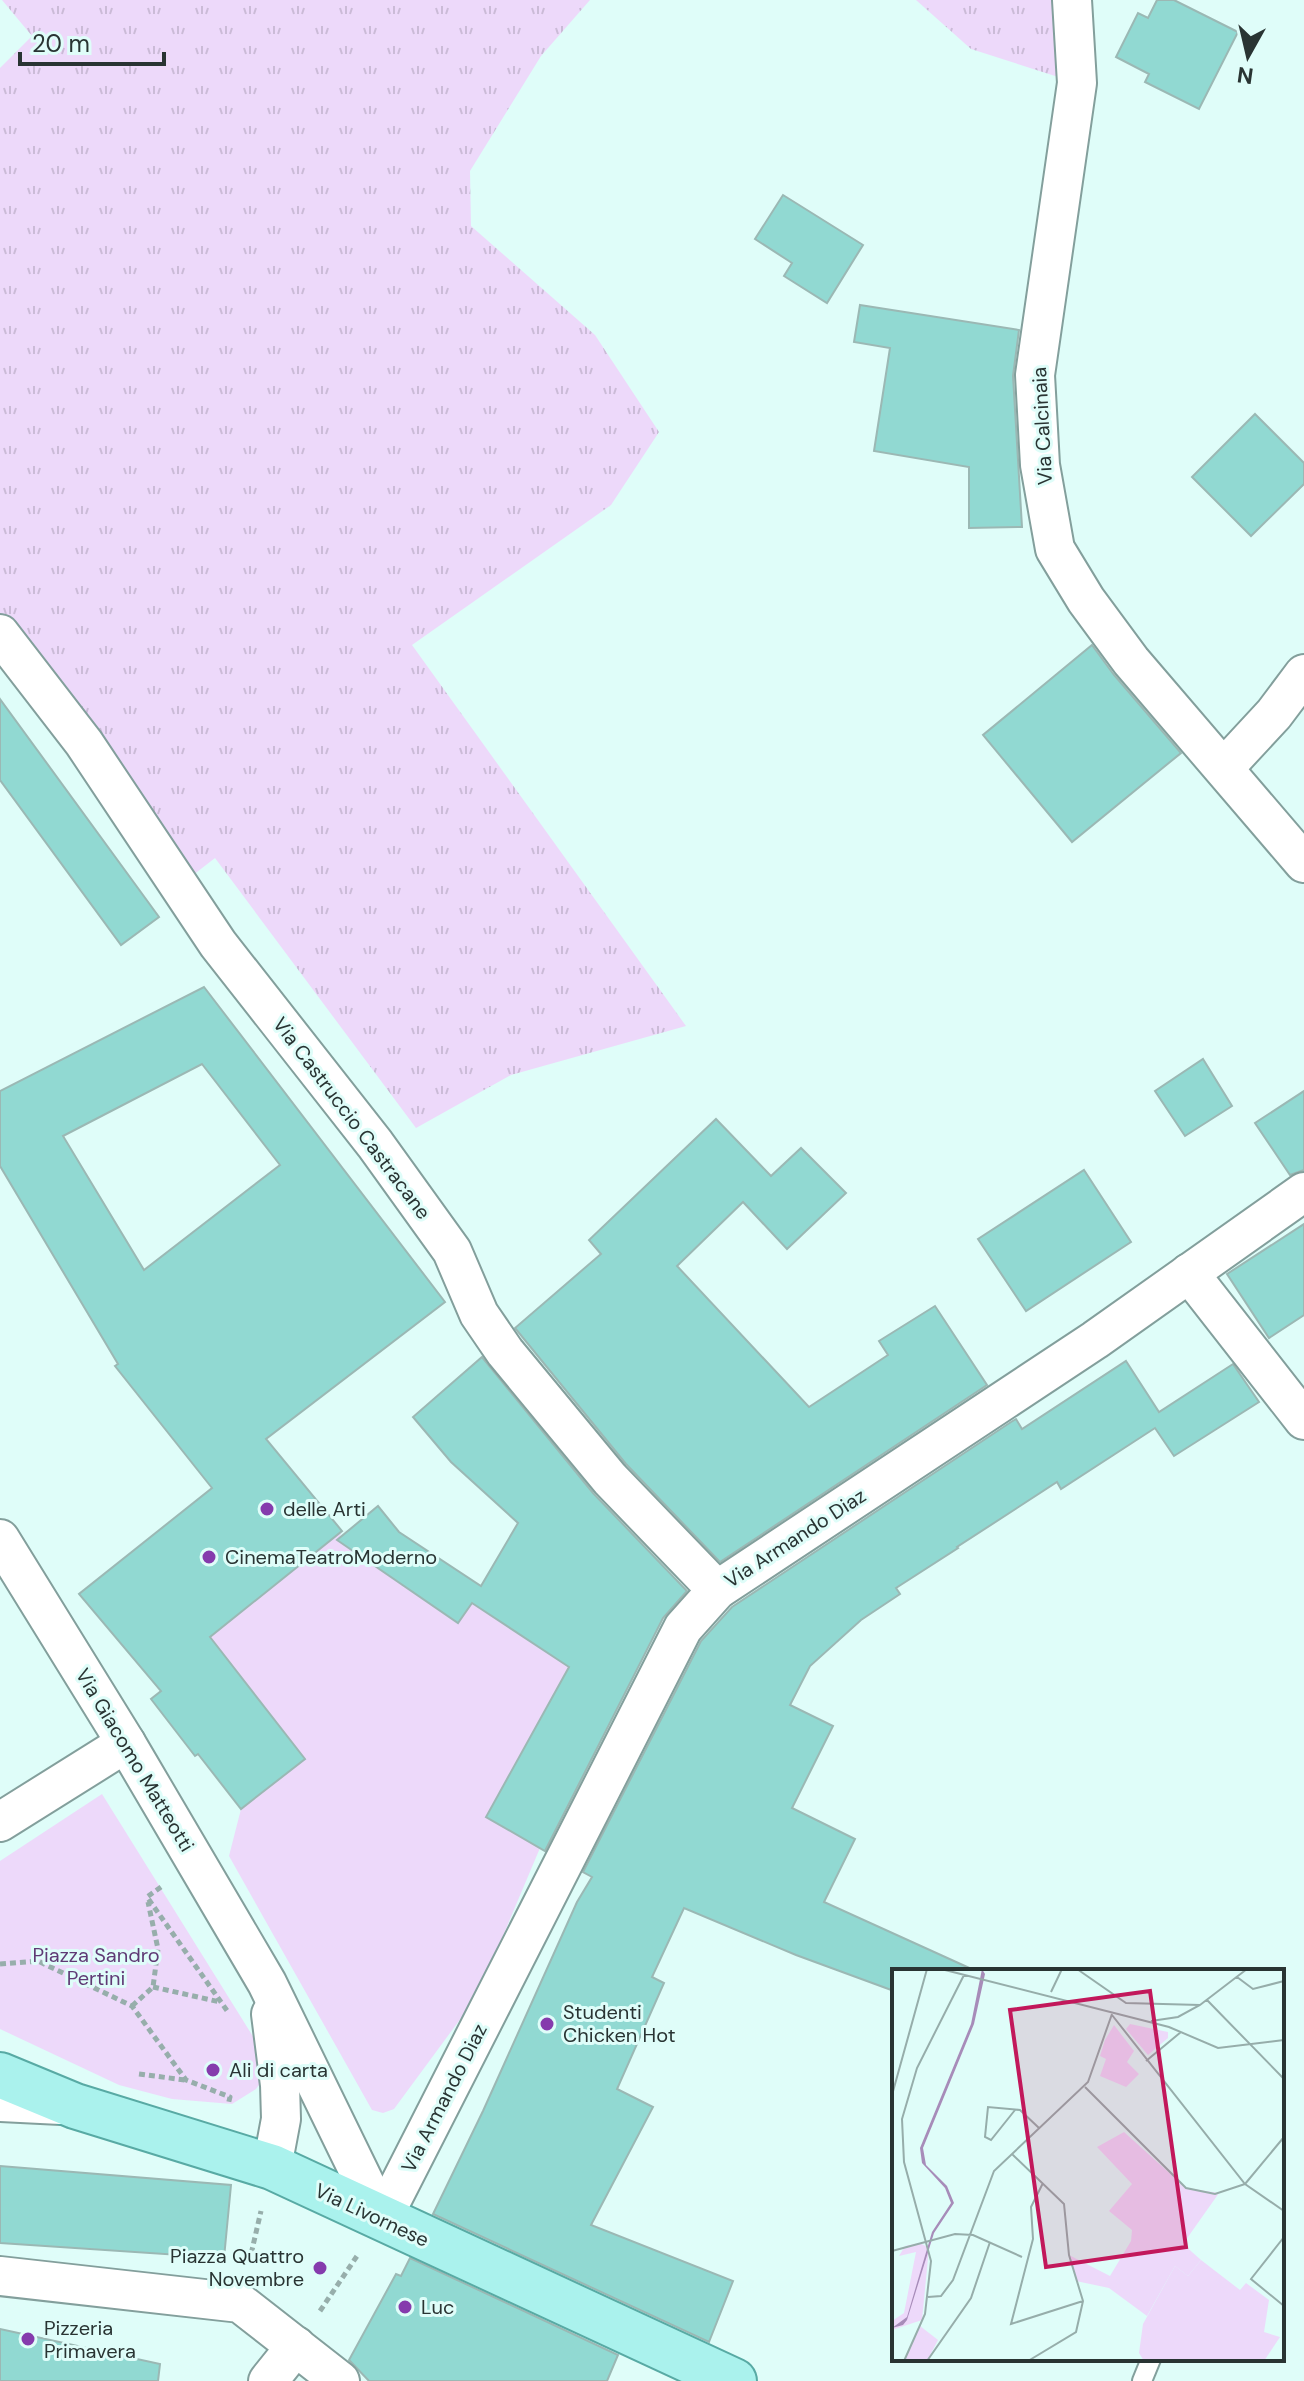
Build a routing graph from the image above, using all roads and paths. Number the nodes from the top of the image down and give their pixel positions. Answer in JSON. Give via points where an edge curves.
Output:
{"nodes":[{"id":1,"x":1072,"y":0,"type":"edge"},
{"id":2,"x":0,"y":634,"type":"edge"},
{"id":3,"x":1304,"y":674,"type":"edge"},
{"id":4,"x":1224,"y":768,"type":"junction"},
{"id":5,"x":1304,"y":863,"type":"edge"},
{"id":6,"x":1304,"y":1192,"type":"edge"},
{"id":7,"x":1189,"y":1273,"type":"junction"},
{"id":8,"x":1304,"y":1420,"type":"edge"},
{"id":9,"x":0,"y":1539,"type":"edge"},
{"id":10,"x":717,"y":1590,"type":"junction"},
{"id":11,"x":126,"y":1743,"type":"junction"},
{"id":12,"x":0,"y":1822,"type":"edge"},
{"id":13,"x":166,"y":1883,"type":"dead end"},
{"id":14,"x":147,"y":1897,"type":"junction"},
{"id":15,"x":0,"y":1964,"type":"edge"},
{"id":16,"x":267,"y":1983,"type":"junction"},
{"id":17,"x":153,"y":1987,"type":"junction"},
{"id":18,"x":221,"y":2002,"type":"junction"},
{"id":19,"x":132,"y":2006,"type":"junction"},
{"id":20,"x":229,"y":2014,"type":"dead end"},
{"id":21,"x":126,"y":2072,"type":"dead end"},
{"id":22,"x":0,"y":2075,"type":"edge"},
{"id":23,"x":186,"y":2080,"type":"junction"},
{"id":24,"x":236,"y":2088,"type":"dead end"},
{"id":25,"x":230,"y":2097,"type":"junction"},
{"id":26,"x":0,"y":2102,"type":"edge"},
{"id":27,"x":75,"y":2106,"type":"junction"},
{"id":28,"x":226,"y":2110,"type":"dead end"},
{"id":29,"x":267,"y":2186,"type":"junction"},
{"id":30,"x":382,"y":2219,"type":"junction"},
{"id":31,"x":0,"y":2276,"type":"edge"},
{"id":32,"x":240,"y":2303,"type":"junction"},
{"id":33,"x":296,"y":2346,"type":"junction"},
{"id":34,"x":1150,"y":2361,"type":"edge"},
{"id":35,"x":268,"y":2381,"type":"edge"},
{"id":36,"x":340,"y":2381,"type":"edge"},
{"id":37,"x":734,"y":2381,"type":"edge"},
{"id":38,"x":1142,"y":2381,"type":"edge"}],
"edges":[{"from":1,"to":4,"type":"street","name":"Via Calcinaia","via":[[1077,83],[1035,375],[1040,465],[1055,549],[1131,661]]},
{"from":2,"to":10,"type":"street","name":"Via Castruccio Castracane","via":[[84,743],[218,944],[452,1251],[479,1314],[505,1352],[610,1479]]},
{"from":3,"to":4,"type":"street"},
{"from":4,"to":5,"type":"street","name":"Via Calcinaia"},
{"from":6,"to":7,"type":"street","name":"Via Armando Diaz"},
{"from":7,"to":8,"type":"street"},
{"from":7,"to":10,"type":"street","name":"Via Armando Diaz"},
{"from":9,"to":11,"type":"street","name":"Via Giacomo Matteotti"},
{"from":10,"to":30,"type":"street","name":"Via Armando Diaz","via":[[683,1628]]},
{"from":11,"to":12,"type":"street"},
{"from":11,"to":16,"type":"street","name":"Via Giacomo Matteotti"},
{"from":13,"to":14,"type":"path"},
{"from":14,"to":17,"type":"path","via":[[158,1949]]},
{"from":14,"to":18,"type":"path"},
{"from":15,"to":19,"type":"path","via":[[38,1961]]},
{"from":16,"to":29,"type":"street","name":"Via Giacomo Matteotti","via":[[281,2119]]},
{"from":16,"to":30,"type":"street","name":"Via Giacomo Matteotti"},
{"from":17,"to":18,"type":"path"},
{"from":17,"to":19,"type":"path"},
{"from":18,"to":20,"type":"path"},
{"from":19,"to":23,"type":"path"},
{"from":21,"to":23,"type":"path"},
{"from":22,"to":27,"type":"main road","name":"Via Livornese"},
{"from":23,"to":25,"type":"path"},
{"from":24,"to":25,"type":"path"},
{"from":25,"to":28,"type":"path"},
{"from":26,"to":27,"type":"street"},
{"from":27,"to":29,"type":"main road","name":"Via Livornese"},
{"from":29,"to":30,"type":"main road","name":"Via Livornese"},
{"from":29,"to":32,"type":"path"},
{"from":30,"to":33,"type":"path"},
{"from":30,"to":37,"type":"main road","name":"Via Livornese"},
{"from":31,"to":32,"type":"street"},
{"from":32,"to":33,"type":"street"},
{"from":33,"to":35,"type":"street"},
{"from":33,"to":36,"type":"street"},
{"from":34,"to":38,"type":"lane"}]}
